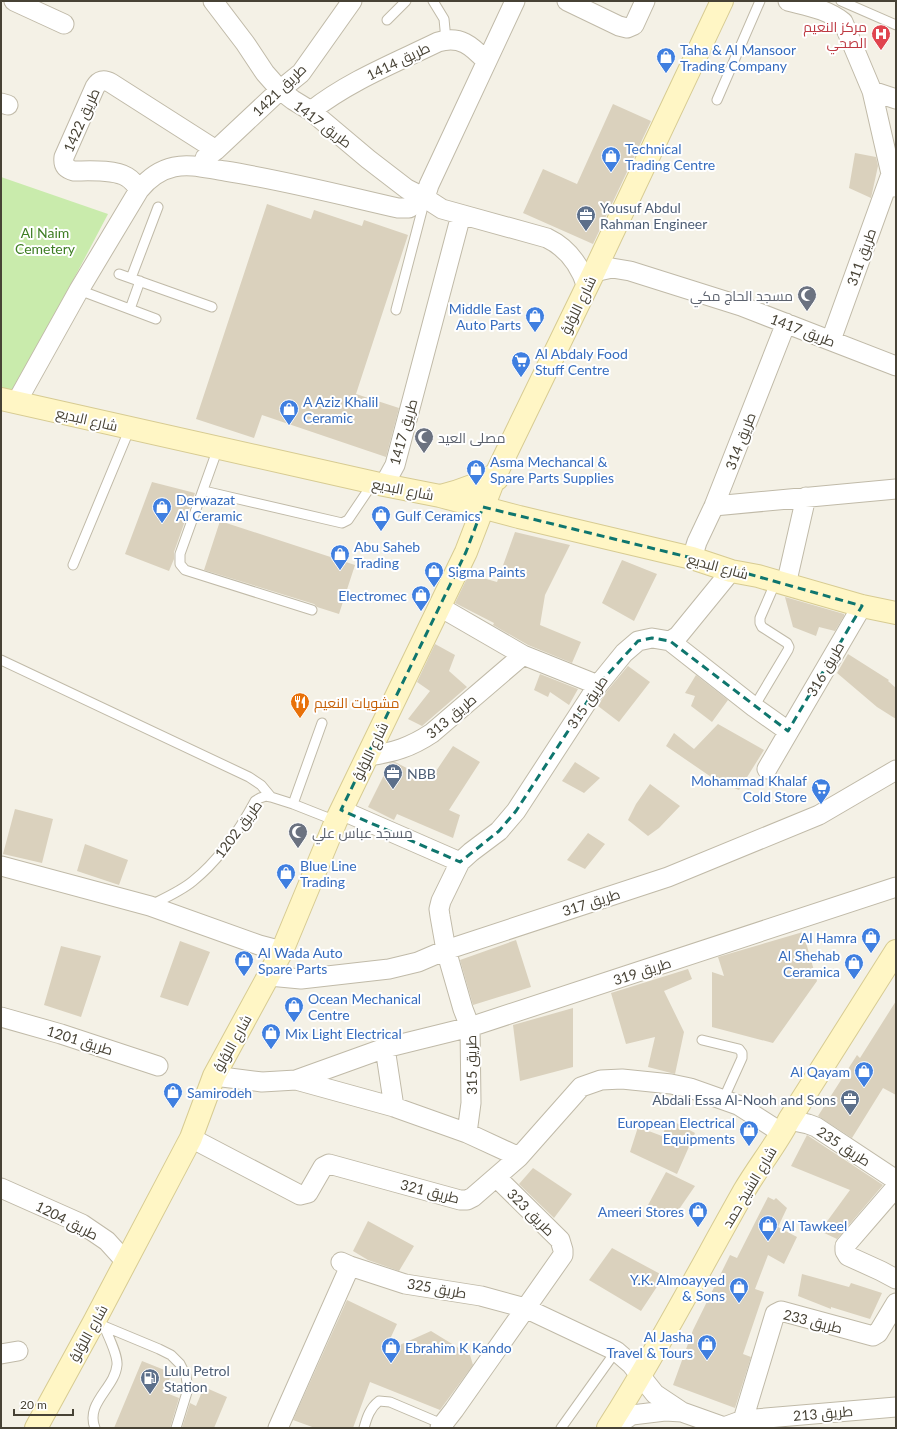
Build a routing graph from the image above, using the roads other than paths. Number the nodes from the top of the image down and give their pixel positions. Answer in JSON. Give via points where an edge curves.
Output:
{"nodes":[{"id":1,"x":14,"y":1,"type":"edge"},
{"id":2,"x":213,"y":1,"type":"edge"},
{"id":3,"x":352,"y":1,"type":"edge"},
{"id":4,"x":406,"y":1,"type":"edge"},
{"id":5,"x":433,"y":1,"type":"edge"},
{"id":6,"x":515,"y":1,"type":"edge"},
{"id":7,"x":567,"y":1,"type":"edge"},
{"id":8,"x":645,"y":1,"type":"edge"},
{"id":9,"x":722,"y":1,"type":"edge"},
{"id":10,"x":760,"y":1,"type":"edge"},
{"id":11,"x":788,"y":1,"type":"edge"},
{"id":12,"x":841,"y":1,"type":"edge"},
{"id":13,"x":387,"y":20,"type":"dead end"},
{"id":14,"x":64,"y":24,"type":"dead end"},
{"id":15,"x":896,"y":25,"type":"edge"},
{"id":16,"x":446,"y":40,"type":"junction"},
{"id":17,"x":486,"y":61,"type":"junction"},
{"id":18,"x":280,"y":90,"type":"junction"},
{"id":19,"x":872,"y":91,"type":"junction"},
{"id":20,"x":896,"y":99,"type":"edge"},
{"id":21,"x":717,"y":100,"type":"dead end"},
{"id":22,"x":311,"y":110,"type":"junction"},
{"id":23,"x":216,"y":150,"type":"junction"},
{"id":24,"x":192,"y":166,"type":"junction"},
{"id":25,"x":894,"y":180,"type":"edge"},
{"id":26,"x":139,"y":190,"type":"junction"},
{"id":27,"x":425,"y":198,"type":"junction"},
{"id":28,"x":158,"y":207,"type":"dead end"},
{"id":29,"x":462,"y":215,"type":"junction"},
{"id":30,"x":119,"y":274,"type":"dead end"},
{"id":31,"x":590,"y":279,"type":"junction"},
{"id":32,"x":135,"y":280,"type":"junction"},
{"id":33,"x":79,"y":290,"type":"junction"},
{"id":34,"x":212,"y":307,"type":"dead end"},
{"id":35,"x":130,"y":309,"type":"junction"},
{"id":36,"x":396,"y":310,"type":"dead end"},
{"id":37,"x":156,"y":319,"type":"dead end"},
{"id":38,"x":786,"y":323,"type":"junction"},
{"id":39,"x":831,"y":340,"type":"junction"},
{"id":40,"x":896,"y":366,"type":"edge"},
{"id":41,"x":8,"y":401,"type":"edge"},
{"id":42,"x":130,"y":428,"type":"junction"},
{"id":43,"x":218,"y":448,"type":"junction"},
{"id":44,"x":496,"y":474,"type":"junction"},
{"id":45,"x":379,"y":484,"type":"junction"},
{"id":46,"x":896,"y":489,"type":"edge"},
{"id":47,"x":204,"y":490,"type":"junction"},
{"id":48,"x":440,"y":496,"type":"junction"},
{"id":49,"x":806,"y":497,"type":"junction"},
{"id":50,"x":714,"y":506,"type":"junction"},
{"id":51,"x":483,"y":507,"type":"junction"},
{"id":52,"x":519,"y":517,"type":"junction"},
{"id":53,"x":466,"y":552,"type":"junction"},
{"id":54,"x":692,"y":558,"type":"junction"},
{"id":55,"x":73,"y":565,"type":"dead end"},
{"id":56,"x":731,"y":571,"type":"junction"},
{"id":57,"x":781,"y":583,"type":"junction"},
{"id":58,"x":862,"y":606,"type":"junction"},
{"id":59,"x":440,"y":607,"type":"junction"},
{"id":60,"x":312,"y":610,"type":"dead end"},
{"id":61,"x":896,"y":613,"type":"edge"},
{"id":62,"x":670,"y":641,"type":"junction"},
{"id":63,"x":523,"y":655,"type":"junction"},
{"id":64,"x":1,"y":660,"type":"edge"},
{"id":65,"x":598,"y":684,"type":"junction"},
{"id":66,"x":754,"y":707,"type":"junction"},
{"id":67,"x":322,"y":723,"type":"dead end"},
{"id":68,"x":788,"y":731,"type":"junction"},
{"id":69,"x":367,"y":756,"type":"junction"},
{"id":70,"x":766,"y":770,"type":"dead end"},
{"id":71,"x":896,"y":770,"type":"edge"},
{"id":72,"x":271,"y":798,"type":"junction"},
{"id":73,"x":294,"y":804,"type":"junction"},
{"id":74,"x":339,"y":816,"type":"junction"},
{"id":75,"x":460,"y":862,"type":"junction"},
{"id":76,"x":1,"y":866,"type":"edge"},
{"id":77,"x":896,"y":887,"type":"edge"},
{"id":78,"x":150,"y":906,"type":"junction"},
{"id":79,"x":446,"y":950,"type":"junction"},
{"id":80,"x":896,"y":950,"type":"edge"},
{"id":81,"x":282,"y":951,"type":"junction"},
{"id":82,"x":269,"y":976,"type":"junction"},
{"id":83,"x":1,"y":1017,"type":"edge"},
{"id":84,"x":470,"y":1028,"type":"junction"},
{"id":85,"x":702,"y":1040,"type":"dead end"},
{"id":86,"x":385,"y":1048,"type":"junction"},
{"id":87,"x":158,"y":1066,"type":"dead end"},
{"id":88,"x":214,"y":1076,"type":"junction"},
{"id":89,"x":296,"y":1080,"type":"junction"},
{"id":90,"x":722,"y":1100,"type":"junction"},
{"id":91,"x":394,"y":1107,"type":"junction"},
{"id":92,"x":786,"y":1126,"type":"junction"},
{"id":93,"x":466,"y":1133,"type":"junction"},
{"id":94,"x":191,"y":1138,"type":"junction"},
{"id":95,"x":519,"y":1157,"type":"junction"},
{"id":96,"x":496,"y":1177,"type":"junction"},
{"id":97,"x":896,"y":1180,"type":"edge"},
{"id":98,"x":896,"y":1187,"type":"edge"},
{"id":99,"x":1,"y":1188,"type":"edge"},
{"id":100,"x":126,"y":1262,"type":"junction"},
{"id":101,"x":896,"y":1279,"type":"edge"},
{"id":102,"x":896,"y":1303,"type":"edge"},
{"id":103,"x":524,"y":1308,"type":"junction"},
{"id":104,"x":99,"y":1324,"type":"junction"},
{"id":105,"x":616,"y":1351,"type":"junction"},
{"id":106,"x":641,"y":1376,"type":"junction"},
{"id":107,"x":896,"y":1407,"type":"edge"},
{"id":108,"x":682,"y":1412,"type":"junction"},
{"id":109,"x":743,"y":1420,"type":"junction"},
{"id":110,"x":823,"y":1420,"type":"edge"},
{"id":111,"x":441,"y":1426,"type":"edge"},
{"id":112,"x":724,"y":1427,"type":"edge"},
{"id":113,"x":36,"y":1428,"type":"edge"},
{"id":114,"x":96,"y":1428,"type":"edge"},
{"id":115,"x":176,"y":1428,"type":"edge"},
{"id":116,"x":278,"y":1428,"type":"edge"},
{"id":117,"x":364,"y":1428,"type":"edge"},
{"id":118,"x":561,"y":1428,"type":"edge"},
{"id":119,"x":608,"y":1428,"type":"edge"},
{"id":120,"x":612,"y":1428,"type":"edge"}],
"edges":[{"from":1,"to":14,"type":"street"},
{"from":2,"to":18,"type":"street","name":"طريق 1417"},
{"from":3,"to":18,"type":"street","name":"طريق 1421","via":[[301,73]]},
{"from":4,"to":13,"type":"lane"},
{"from":5,"to":16,"type":"lane","via":[[444,19]]},
{"from":6,"to":17,"type":"street"},
{"from":7,"to":8,"type":"street","via":[[627,28],[634,25]]},
{"from":9,"to":31,"type":"street","name":"شارع اللؤلؤ"},
{"from":10,"to":21,"type":"lane"},
{"from":11,"to":19,"type":"street","name":"طريق 311","via":[[826,11],[843,22]]},
{"from":12,"to":15,"type":"lane"},
{"from":16,"to":17,"type":"street","name":"طريق 1414","via":[[462,41],[476,50]]},
{"from":16,"to":22,"type":"street","name":"طريق 1414","via":[[346,86]]},
{"from":17,"to":27,"type":"street","via":[[428,185]]},
{"from":18,"to":22,"type":"street","name":"طريق 1417"},
{"from":18,"to":23,"type":"street","name":"طريق 1421"},
{"from":19,"to":20,"type":"street"},
{"from":19,"to":25,"type":"street","name":"طريق 311"},
{"from":22,"to":27,"type":"street","name":"طريق 1417","via":[[407,189]]},
{"from":23,"to":24,"type":"street","name":"طريق 1421"},
{"from":23,"to":26,"type":"street","name":"طريق 1422","via":[[111,82],[107,80],[97,83],[63,162],[69,170],[125,176]]},
{"from":24,"to":26,"type":"street","via":[[173,167],[162,171]]},
{"from":24,"to":27,"type":"street","via":[[398,208],[409,208]]},
{"from":25,"to":39,"type":"street","name":"طريق 311"},
{"from":26,"to":33,"type":"street"},
{"from":27,"to":29,"type":"street","name":"طريق 1417","via":[[442,209]]},
{"from":27,"to":36,"type":"lane"},
{"from":28,"to":32,"type":"lane"},
{"from":29,"to":31,"type":"street","name":"طريق 1417","via":[[557,242],[572,257],[583,276]]},
{"from":29,"to":45,"type":"street","name":"طريق 1417","via":[[395,465]]},
{"from":30,"to":32,"type":"lane"},
{"from":31,"to":38,"type":"street","name":"طريق 1417","via":[[612,268],[630,271]]},
{"from":31,"to":44,"type":"street","name":"شارع اللؤلؤ"},
{"from":32,"to":34,"type":"lane"},
{"from":32,"to":35,"type":"lane"},
{"from":33,"to":35,"type":"lane"},
{"from":33,"to":41,"type":"street"},
{"from":35,"to":37,"type":"lane"},
{"from":38,"to":39,"type":"street","name":"طريق 1417"},
{"from":38,"to":50,"type":"street","name":"طريق 314"},
{"from":39,"to":40,"type":"street","name":"طريق 1417"},
{"from":41,"to":42,"type":"street","name":"شارع البديع"},
{"from":42,"to":43,"type":"street","name":"شارع البديع"},
{"from":42,"to":55,"type":"lane"},
{"from":43,"to":45,"type":"street","name":"شارع البديع"},
{"from":43,"to":47,"type":"lane"},
{"from":44,"to":48,"type":"street","via":[[475,486]]},
{"from":44,"to":51,"type":"street","name":"شارع اللؤلؤ"},
{"from":44,"to":52,"type":"street","via":[[504,497]]},
{"from":45,"to":47,"type":"lane","via":[[348,520],[342,523]]},
{"from":45,"to":48,"type":"street","name":"شارع البديع"},
{"from":46,"to":49,"type":"street"},
{"from":47,"to":60,"type":"lane","via":[[180,554],[180,564],[185,570]]},
{"from":48,"to":51,"type":"street","name":"شارع البديع"},
{"from":48,"to":53,"type":"street","via":[[451,504],[465,526]]},
{"from":49,"to":50,"type":"street"},
{"from":49,"to":57,"type":"street"},
{"from":50,"to":54,"type":"street","name":"طريق 314"},
{"from":51,"to":52,"type":"street","name":"شارع البديع"},
{"from":51,"to":53,"type":"street","name":"شارع اللؤلؤ"},
{"from":52,"to":54,"type":"street","name":"شارع البديع"},
{"from":53,"to":59,"type":"street","name":"شارع اللؤلؤ"},
{"from":54,"to":56,"type":"street","name":"شارع البديع"},
{"from":56,"to":57,"type":"street","name":"شارع البديع"},
{"from":56,"to":62,"type":"street","via":[[678,636]]},
{"from":57,"to":58,"type":"street","name":"شارع البديع"},
{"from":57,"to":66,"type":"lane","via":[[760,618],[760,623],[789,646]]},
{"from":58,"to":61,"type":"street","name":"شارع البديع"},
{"from":58,"to":68,"type":"street","name":"طريق 316"},
{"from":59,"to":63,"type":"street"},
{"from":59,"to":69,"type":"street","name":"شارع اللؤلؤ"},
{"from":62,"to":65,"type":"street","name":"طريق 315","via":[[652,638],[638,640]]},
{"from":62,"to":66,"type":"street"},
{"from":63,"to":65,"type":"street"},
{"from":63,"to":69,"type":"street","name":"طريق 313","via":[[432,733],[401,749]]},
{"from":64,"to":72,"type":"lane","via":[[249,777],[261,785]]},
{"from":65,"to":75,"type":"street","name":"طريق 315","via":[[516,811],[499,832]]},
{"from":66,"to":68,"type":"street"},
{"from":67,"to":73,"type":"lane"},
{"from":68,"to":70,"type":"street","name":"طريق 316"},
{"from":69,"to":74,"type":"street","name":"شارع اللؤلؤ"},
{"from":71,"to":79,"type":"street","name":"طريق 317","via":[[819,815],[668,877]]},
{"from":72,"to":73,"type":"lane","name":"طريق 1202"},
{"from":72,"to":78,"type":"lane","name":"طريق 1202","via":[[266,796],[255,801],[227,848],[193,881]]},
{"from":73,"to":74,"type":"lane","name":"طريق 1202"},
{"from":74,"to":75,"type":"street"},
{"from":74,"to":81,"type":"street","name":"شارع اللؤلؤ"},
{"from":75,"to":79,"type":"street","name":"طريق 315","via":[[439,909]]},
{"from":76,"to":78,"type":"street"},
{"from":77,"to":84,"type":"street","name":"طريق 319"},
{"from":78,"to":81,"type":"street"},
{"from":79,"to":82,"type":"street","name":"طريق 317","via":[[418,962],[389,969],[301,979]]},
{"from":79,"to":84,"type":"street","name":"طريق 315"},
{"from":80,"to":92,"type":"street","name":"شارع الشيخ حمد"},
{"from":81,"to":82,"type":"street","name":"شارع اللؤلؤ"},
{"from":82,"to":88,"type":"street","name":"شارع اللؤلؤ"},
{"from":83,"to":87,"type":"street","name":"طريق 1201"},
{"from":84,"to":86,"type":"street","name":"طريق 319"},
{"from":84,"to":93,"type":"street","name":"طريق 315","via":[[471,1103]]},
{"from":85,"to":90,"type":"lane","via":[[739,1049],[742,1054]]},
{"from":86,"to":89,"type":"street","name":"طريق 319"},
{"from":86,"to":91,"type":"street"},
{"from":88,"to":89,"type":"street","name":"طريق 319","via":[[262,1082]]},
{"from":88,"to":94,"type":"street","name":"شارع اللؤلؤ"},
{"from":89,"to":91,"type":"street","name":"طريق 319"},
{"from":90,"to":92,"type":"street","name":"طريق 321"},
{"from":90,"to":95,"type":"street","name":"طريق 321","via":[[671,1084],[622,1079],[601,1080],[581,1087]]},
{"from":91,"to":93,"type":"street","name":"طريق 319"},
{"from":92,"to":97,"type":"street","name":"طريق 235","via":[[808,1124],[816,1127]]},
{"from":92,"to":106,"type":"street","name":"شارع الشيخ حمد","via":[[748,1185]]},
{"from":93,"to":95,"type":"street","name":"طريق 319"},
{"from":94,"to":96,"type":"street","name":"طريق 321","via":[[300,1195],[308,1193],[323,1167],[329,1164],[460,1200],[473,1197]]},
{"from":94,"to":100,"type":"street","name":"شارع اللؤلؤ"},
{"from":95,"to":96,"type":"street","name":"طريق 321"},
{"from":96,"to":103,"type":"street","name":"طريق 323","via":[[560,1240],[563,1250],[563,1255]]},
{"from":98,"to":101,"type":"street","via":[[845,1246],[848,1256]]},
{"from":99,"to":100,"type":"street","name":"طريق 1204","via":[[82,1224],[107,1241]]},
{"from":100,"to":104,"type":"street","name":"شارع اللؤلؤ"},
{"from":102,"to":109,"type":"street","name":"طريق 233","via":[[878,1333],[873,1336],[781,1311],[775,1314]]},
{"from":103,"to":105,"type":"street"},
{"from":103,"to":111,"type":"street","name":"طريق 323"},
{"from":103,"to":116,"type":"street","name":"طريق 325","via":[[481,1296],[405,1284],[346,1264]]},
{"from":104,"to":113,"type":"street","name":"شارع اللؤلؤ"},
{"from":104,"to":114,"type":"lane","via":[[116,1356],[117,1364],[94,1410],[93,1422]]},
{"from":104,"to":115,"type":"lane","via":[[159,1349],[171,1355],[180,1364],[186,1376],[188,1389]]},
{"from":105,"to":106,"type":"street"},
{"from":105,"to":118,"type":"lane"},
{"from":106,"to":108,"type":"street","name":"طريق 213","via":[[655,1394]]},
{"from":106,"to":119,"type":"street","name":"شارع الشيخ حمد"},
{"from":107,"to":110,"type":"street","name":"طريق 213"},
{"from":108,"to":112,"type":"street","name":"طريق 213"},
{"from":108,"to":120,"type":"street","name":"طريق 213","via":[[665,1411],[632,1415]]},
{"from":109,"to":110,"type":"street","name":"طريق 213"},
{"from":109,"to":112,"type":"street","name":"طريق 213"},
{"from":111,"to":117,"type":"lane","via":[[390,1402],[379,1401],[368,1413]]}]}
